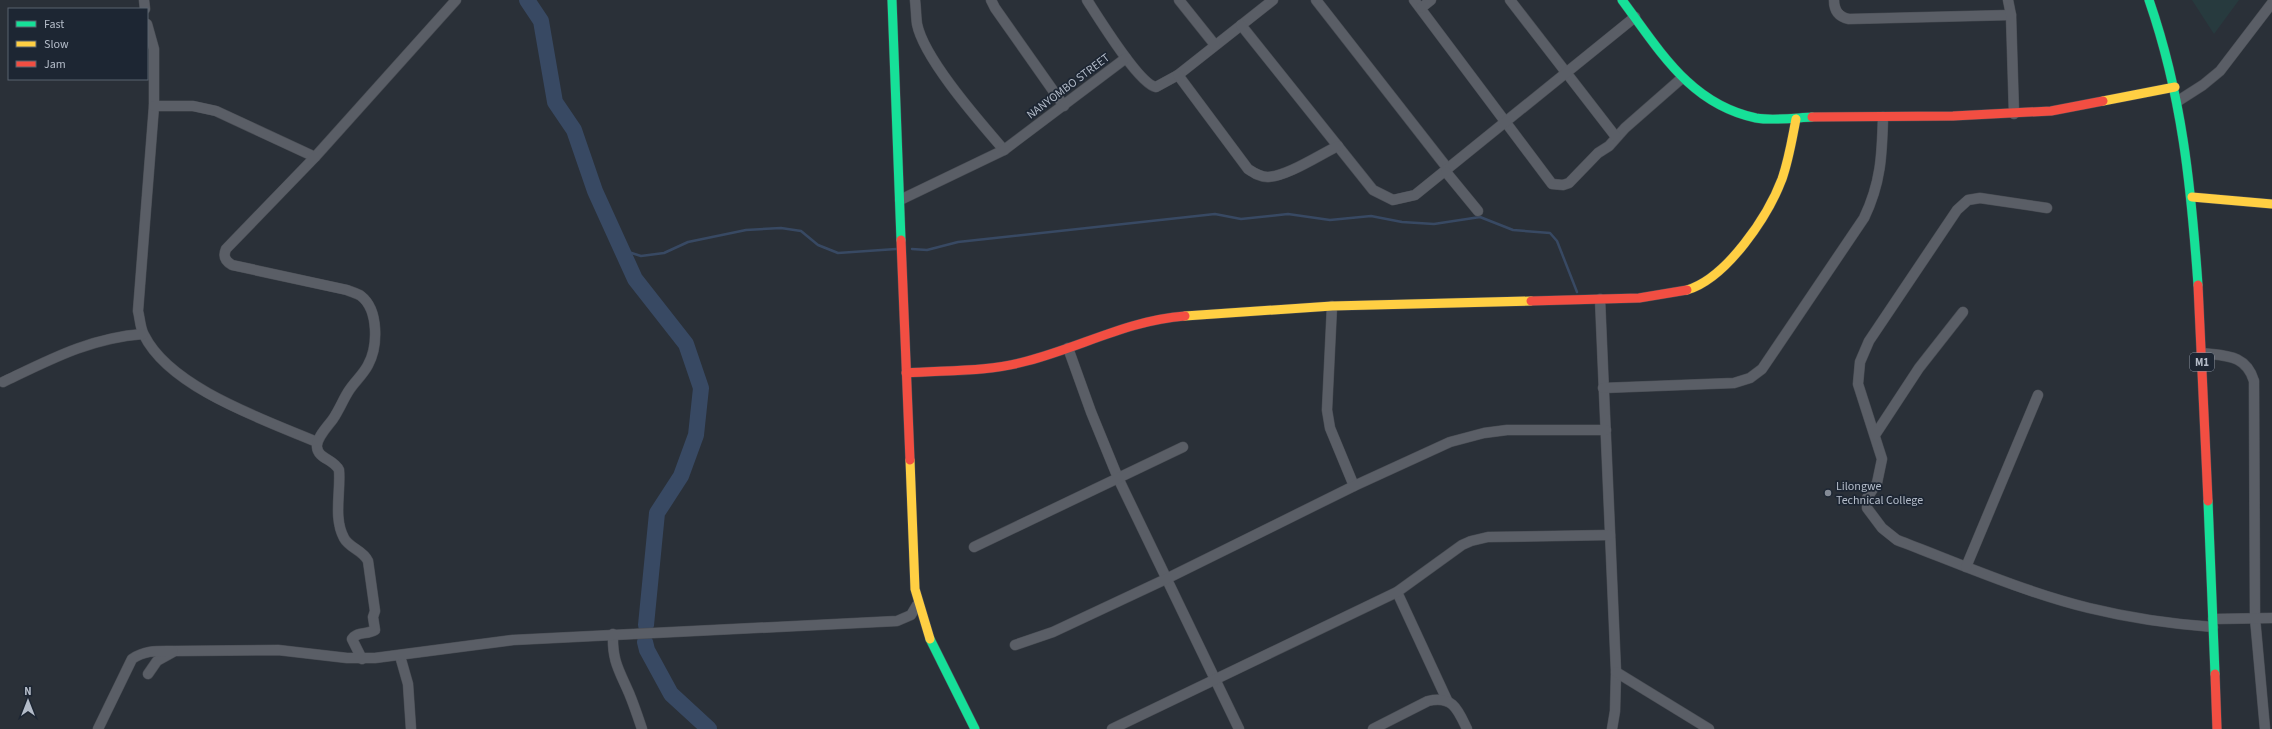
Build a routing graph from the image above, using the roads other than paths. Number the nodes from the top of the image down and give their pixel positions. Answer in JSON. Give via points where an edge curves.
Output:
{"nodes":[{"id":1,"x":456,"y":0,"type":"edge"},
{"id":2,"x":892,"y":0,"type":"edge"},
{"id":3,"x":915,"y":0,"type":"edge"},
{"id":4,"x":991,"y":0,"type":"edge"},
{"id":5,"x":1087,"y":0,"type":"edge"},
{"id":6,"x":1179,"y":0,"type":"edge"},
{"id":7,"x":1273,"y":0,"type":"edge"},
{"id":8,"x":1316,"y":0,"type":"edge"},
{"id":9,"x":1431,"y":0,"type":"edge"},
{"id":10,"x":1510,"y":0,"type":"edge"},
{"id":11,"x":1622,"y":0,"type":"edge"},
{"id":12,"x":1834,"y":0,"type":"edge"},
{"id":13,"x":2008,"y":0,"type":"edge"},
{"id":14,"x":2149,"y":0,"type":"edge"},
{"id":15,"x":1417,"y":4,"type":"edge"},
{"id":16,"x":2270,"y":7,"type":"edge"},
{"id":17,"x":2011,"y":15,"type":"junction"},
{"id":18,"x":1635,"y":17,"type":"junction"},
{"id":19,"x":1241,"y":25,"type":"junction"},
{"id":20,"x":148,"y":28,"type":"edge"},
{"id":21,"x":1215,"y":46,"type":"junction"},
{"id":22,"x":1126,"y":58,"type":"junction"},
{"id":23,"x":1566,"y":73,"type":"junction"},
{"id":24,"x":1178,"y":75,"type":"junction"},
{"id":25,"x":1682,"y":78,"type":"junction"},
{"id":26,"x":2175,"y":88,"type":"junction"},
{"id":27,"x":2178,"y":101,"type":"junction"},
{"id":28,"x":154,"y":106,"type":"junction"},
{"id":29,"x":1064,"y":106,"type":"junction"},
{"id":30,"x":2014,"y":114,"type":"junction"},
{"id":31,"x":1883,"y":117,"type":"junction"},
{"id":32,"x":1796,"y":119,"type":"junction"},
{"id":33,"x":1507,"y":122,"type":"junction"},
{"id":34,"x":1616,"y":137,"type":"junction"},
{"id":35,"x":1338,"y":146,"type":"junction"},
{"id":36,"x":1004,"y":150,"type":"junction"},
{"id":37,"x":315,"y":157,"type":"junction"},
{"id":38,"x":1447,"y":170,"type":"junction"},
{"id":39,"x":2192,"y":197,"type":"junction"},
{"id":40,"x":900,"y":200,"type":"junction"},
{"id":41,"x":2272,"y":204,"type":"edge"},
{"id":42,"x":2047,"y":208,"type":"dead end"},
{"id":43,"x":1478,"y":211,"type":"dead end"},
{"id":44,"x":1600,"y":299,"type":"junction"},
{"id":45,"x":1332,"y":306,"type":"junction"},
{"id":46,"x":1962,"y":312,"type":"dead end"},
{"id":47,"x":143,"y":334,"type":"junction"},
{"id":48,"x":1068,"y":348,"type":"junction"},
{"id":49,"x":2202,"y":353,"type":"junction"},
{"id":50,"x":906,"y":373,"type":"junction"},
{"id":51,"x":3,"y":382,"type":"dead end"},
{"id":52,"x":1603,"y":388,"type":"junction"},
{"id":53,"x":2038,"y":396,"type":"dead end"},
{"id":54,"x":1606,"y":430,"type":"junction"},
{"id":55,"x":1875,"y":435,"type":"junction"},
{"id":56,"x":317,"y":442,"type":"junction"},
{"id":57,"x":1183,"y":448,"type":"dead end"},
{"id":58,"x":1118,"y":478,"type":"junction"},
{"id":59,"x":1354,"y":486,"type":"junction"},
{"id":60,"x":1610,"y":535,"type":"junction"},
{"id":61,"x":974,"y":547,"type":"dead end"},
{"id":62,"x":1966,"y":567,"type":"junction"},
{"id":63,"x":1166,"y":579,"type":"junction"},
{"id":64,"x":1397,"y":592,"type":"junction"},
{"id":65,"x":917,"y":605,"type":"junction"},
{"id":66,"x":2255,"y":618,"type":"junction"},
{"id":67,"x":2272,"y":618,"type":"edge"},
{"id":68,"x":2213,"y":623,"type":"junction"},
{"id":69,"x":613,"y":634,"type":"junction"},
{"id":70,"x":1015,"y":645,"type":"dead end"},
{"id":71,"x":175,"y":651,"type":"junction"},
{"id":72,"x":400,"y":656,"type":"junction"},
{"id":73,"x":362,"y":659,"type":"junction"},
{"id":74,"x":1616,"y":672,"type":"junction"},
{"id":75,"x":148,"y":674,"type":"dead end"},
{"id":76,"x":1215,"y":680,"type":"junction"},
{"id":77,"x":1447,"y":700,"type":"junction"},
{"id":78,"x":98,"y":729,"type":"edge"},
{"id":79,"x":411,"y":729,"type":"edge"},
{"id":80,"x":642,"y":729,"type":"edge"},
{"id":81,"x":975,"y":729,"type":"edge"},
{"id":82,"x":1112,"y":729,"type":"edge"},
{"id":83,"x":1238,"y":729,"type":"edge"},
{"id":84,"x":1373,"y":729,"type":"edge"},
{"id":85,"x":1467,"y":729,"type":"edge"},
{"id":86,"x":1612,"y":729,"type":"edge"},
{"id":87,"x":1709,"y":729,"type":"edge"},
{"id":88,"x":2217,"y":729,"type":"edge"},
{"id":89,"x":2265,"y":729,"type":"edge"}],
"edges":[{"from":1,"to":37,"type":"street"},
{"from":2,"to":40,"type":"main road"},
{"from":3,"to":36,"type":"street","via":[[917,24],[923,41],[939,67]]},
{"from":4,"to":29,"type":"street"},
{"from":5,"to":22,"type":"street"},
{"from":6,"to":21,"type":"street"},
{"from":7,"to":19,"type":"street","name":"NANYOMBO STREET"},
{"from":8,"to":38,"type":"street"},
{"from":9,"to":15,"type":"street"},
{"from":10,"to":23,"type":"street"},
{"from":11,"to":18,"type":"main road"},
{"from":12,"to":17,"type":"street","via":[[1836,11],[1841,17],[1849,19]]},
{"from":13,"to":17,"type":"street"},
{"from":14,"to":26,"type":"main road","number":"M1","via":[[2163,40]]},
{"from":15,"to":33,"type":"street"},
{"from":16,"to":27,"type":"street","via":[[2220,71]]},
{"from":17,"to":30,"type":"street"},
{"from":18,"to":23,"type":"street"},
{"from":18,"to":25,"type":"main road"},
{"from":19,"to":21,"type":"street","name":"NANYOMBO STREET"},
{"from":19,"to":35,"type":"street"},
{"from":20,"to":28,"type":"street","via":[[154,49]]},
{"from":21,"to":24,"type":"street","name":"NANYOMBO STREET"},
{"from":22,"to":24,"type":"street","name":"NANYOMBO STREET","via":[[1152,87],[1162,86]]},
{"from":22,"to":29,"type":"street","name":"NANYOMBO STREET"},
{"from":23,"to":33,"type":"street"},
{"from":23,"to":34,"type":"street"},
{"from":24,"to":35,"type":"street","via":[[1248,169],[1254,173],[1268,177],[1283,173]]},
{"from":25,"to":32,"type":"main road","via":[[1702,95],[1726,109],[1758,118]]},
{"from":25,"to":34,"type":"street"},
{"from":26,"to":27,"type":"main road","number":"M1"},
{"from":26,"to":30,"type":"main road","via":[[2080,107]]},
{"from":27,"to":39,"type":"main road","number":"M1"},
{"from":28,"to":37,"type":"street","via":[[193,106],[216,111]]},
{"from":28,"to":47,"type":"street","via":[[138,311]]},
{"from":29,"to":36,"type":"street","name":"NANYOMBO STREET"},
{"from":30,"to":31,"type":"main road"},
{"from":31,"to":32,"type":"main road"},
{"from":31,"to":52,"type":"street","via":[[1882,164],[1870,206],[1762,369],[1750,378],[1734,383]]},
{"from":32,"to":44,"type":"main road","via":[[1789,157],[1775,194],[1742,245],[1720,269],[1697,287],[1678,293]]},
{"from":33,"to":34,"type":"street","via":[[1552,184],[1558,186],[1569,183],[1598,154],[1610,146]]},
{"from":33,"to":38,"type":"street"},
{"from":35,"to":38,"type":"street","via":[[1373,190],[1393,200],[1415,195]]},
{"from":36,"to":40,"type":"street","name":"NANYOMBO STREET"},
{"from":37,"to":56,"type":"street","via":[[226,249],[224,255],[226,261],[232,265],[347,290],[361,296],[370,307],[374,339],[370,361]]},
{"from":38,"to":43,"type":"street"},
{"from":39,"to":41,"type":"main road"},
{"from":39,"to":49,"type":"main road","number":"M1"},
{"from":40,"to":50,"type":"main road"},
{"from":42,"to":55,"type":"street","via":[[1980,198],[1968,200],[1957,210],[1864,351],[1858,384]]},
{"from":44,"to":45,"type":"main road"},
{"from":44,"to":52,"type":"street"},
{"from":45,"to":48,"type":"main road","via":[[1148,319]]},
{"from":45,"to":59,"type":"street","via":[[1327,410],[1330,428]]},
{"from":46,"to":55,"type":"street","via":[[1919,368]]},
{"from":47,"to":51,"type":"street","via":[[120,336],[71,349]]},
{"from":47,"to":56,"type":"street","via":[[177,374],[242,411]]},
{"from":48,"to":50,"type":"main road","via":[[1015,364]]},
{"from":48,"to":58,"type":"street"},
{"from":49,"to":66,"type":"street","via":[[2230,357],[2243,362],[2251,370],[2254,381]]},
{"from":49,"to":68,"type":"main road","number":"M1"},
{"from":50,"to":65,"type":"main road","via":[[913,572]]},
{"from":52,"to":54,"type":"street"},
{"from":53,"to":62,"type":"street"},
{"from":54,"to":59,"type":"street","via":[[1507,430],[1470,436],[1450,442]]},
{"from":54,"to":60,"type":"street"},
{"from":55,"to":62,"type":"street","via":[[1882,465],[1877,483],[1867,498],[1867,508],[1882,528],[1897,540]]},
{"from":56,"to":73,"type":"street","via":[[319,454],[336,464],[339,470],[340,531],[345,540],[365,555],[368,561],[375,611],[374,630],[370,633],[359,633],[352,639]]},
{"from":57,"to":58,"type":"street"},
{"from":58,"to":61,"type":"street"},
{"from":58,"to":63,"type":"street"},
{"from":59,"to":63,"type":"street"},
{"from":60,"to":64,"type":"street","via":[[1475,539],[1462,545]]},
{"from":60,"to":74,"type":"street"},
{"from":62,"to":68,"type":"street","via":[[2089,608],[2172,624]]},
{"from":63,"to":70,"type":"street","via":[[1053,632]]},
{"from":63,"to":76,"type":"street"},
{"from":64,"to":76,"type":"street"},
{"from":64,"to":77,"type":"street"},
{"from":65,"to":69,"type":"street","via":[[911,615],[897,621]]},
{"from":65,"to":81,"type":"main road","via":[[926,631]]},
{"from":66,"to":67,"type":"street"},
{"from":66,"to":68,"type":"street"},
{"from":66,"to":89,"type":"street"},
{"from":68,"to":88,"type":"main road","number":"M1"},
{"from":69,"to":72,"type":"street","via":[[513,640]]},
{"from":69,"to":80,"type":"street","via":[[613,657]]},
{"from":71,"to":73,"type":"street","via":[[278,650]]},
{"from":71,"to":75,"type":"street","via":[[156,661]]},
{"from":71,"to":78,"type":"street","via":[[151,651],[132,659]]},
{"from":72,"to":73,"type":"street"},
{"from":72,"to":79,"type":"street","via":[[408,684]]},
{"from":74,"to":86,"type":"street"},
{"from":74,"to":87,"type":"street"},
{"from":76,"to":82,"type":"street"},
{"from":76,"to":83,"type":"street"},
{"from":77,"to":84,"type":"street","via":[[1428,701]]},
{"from":77,"to":85,"type":"street","via":[[1459,713]]}]}
